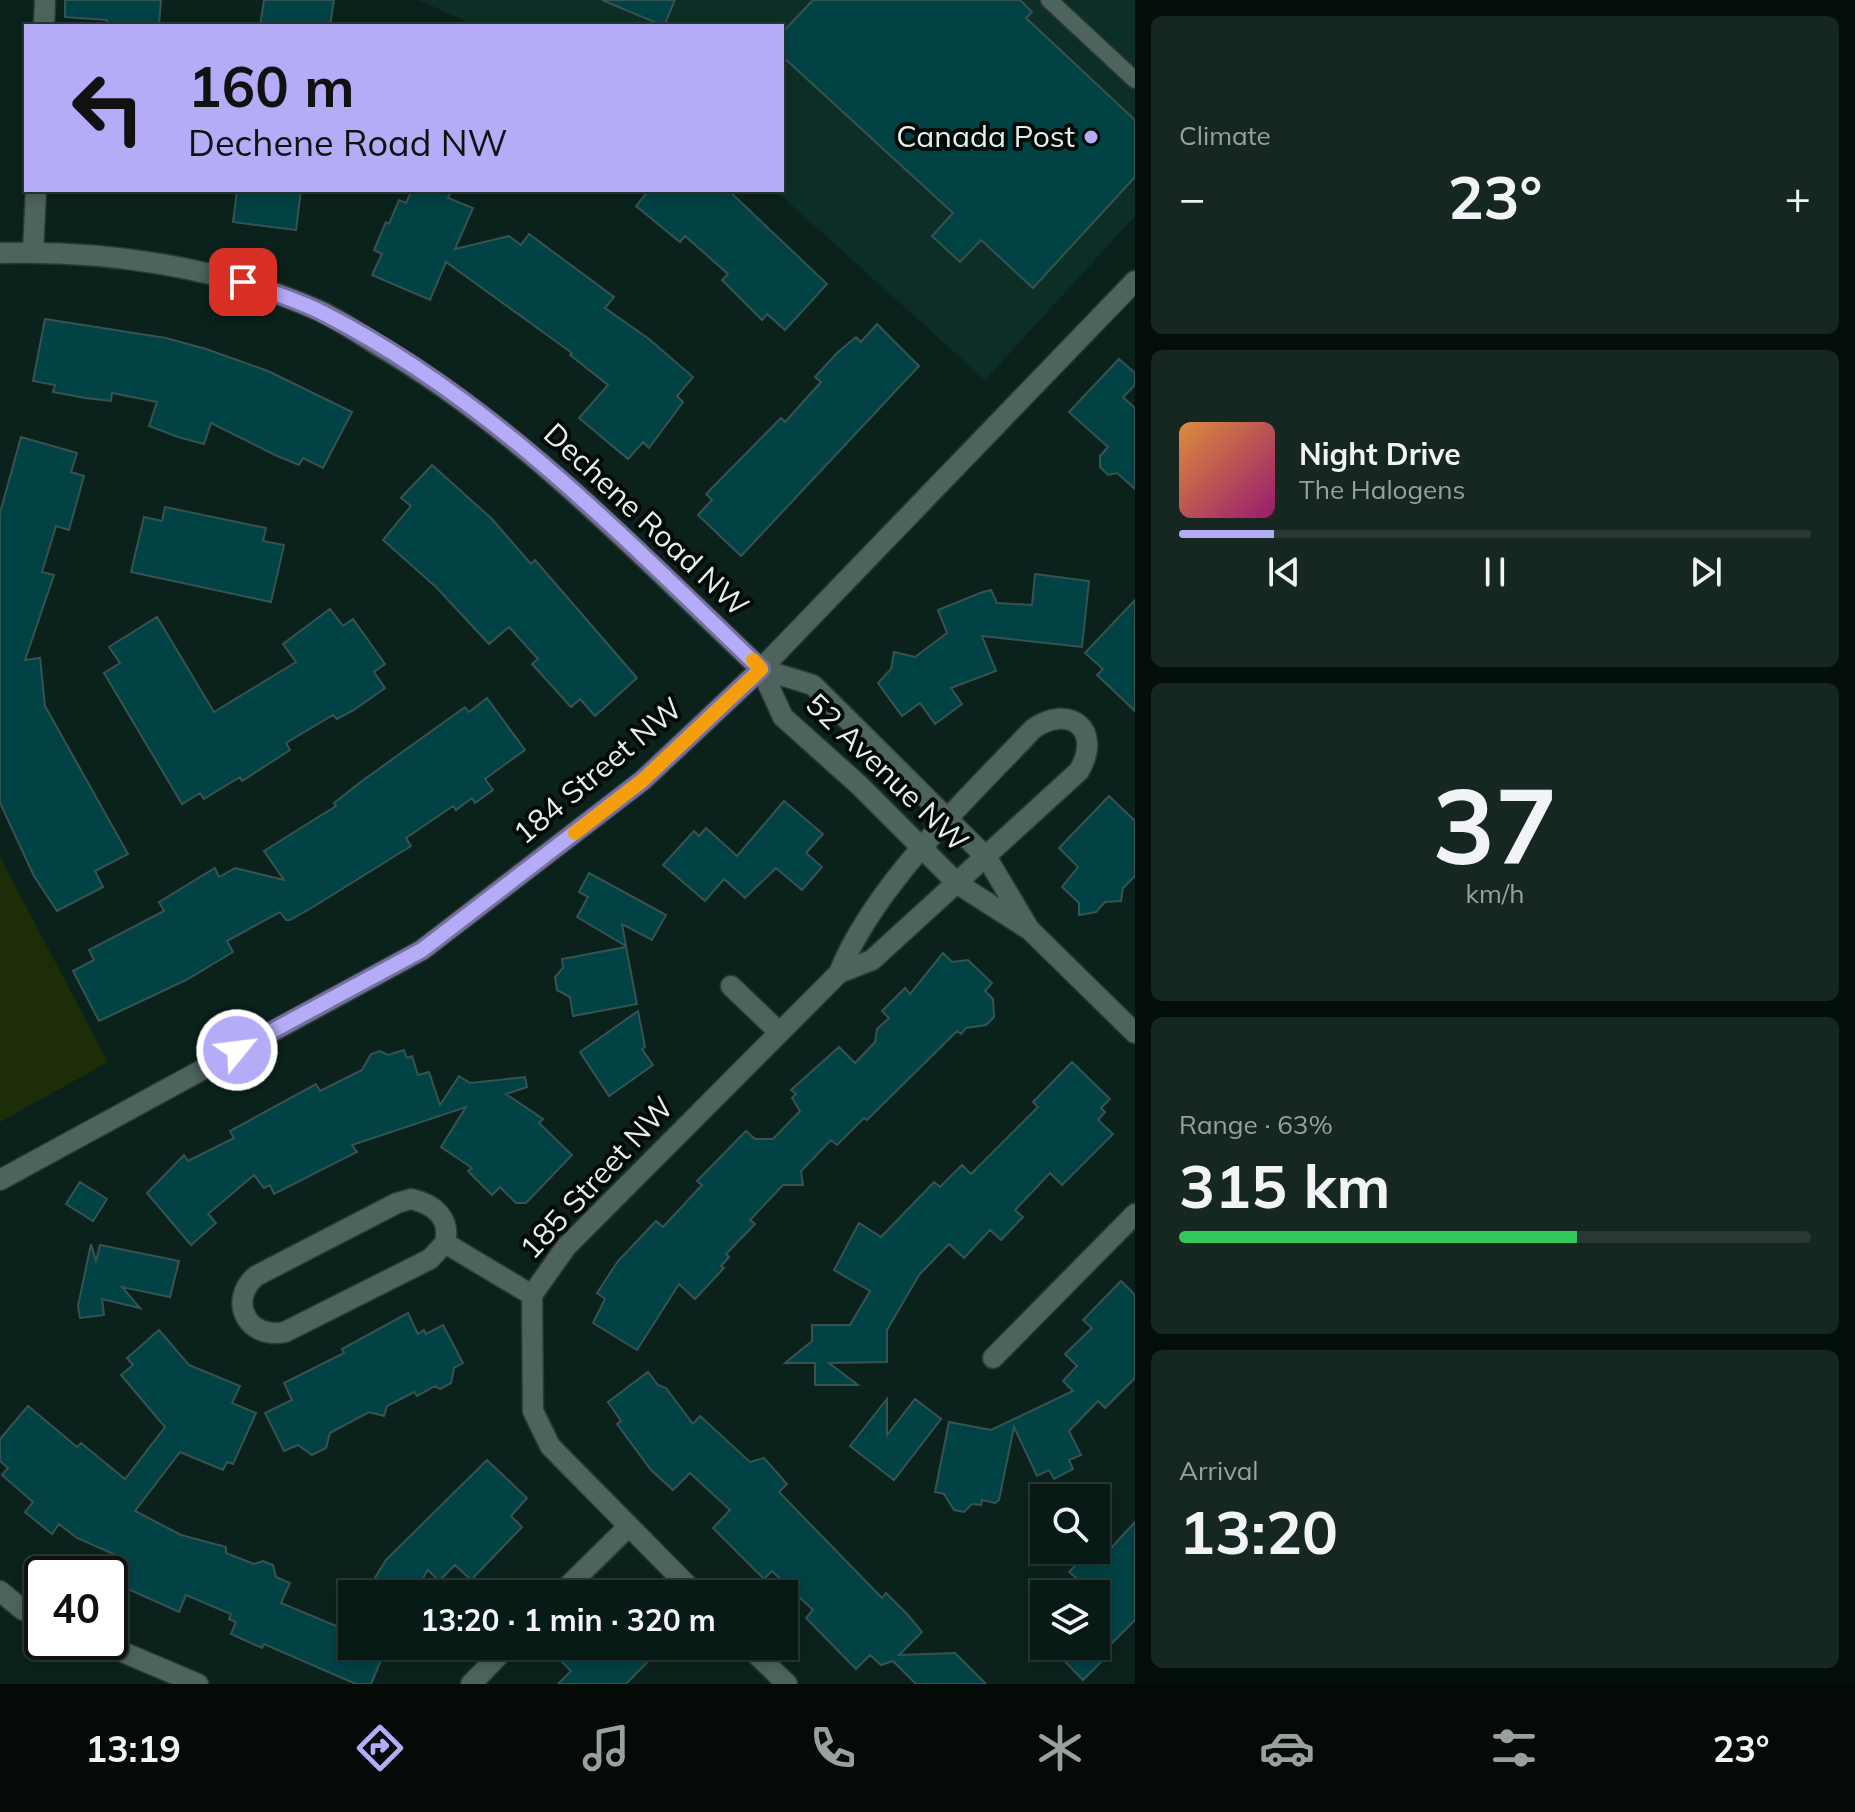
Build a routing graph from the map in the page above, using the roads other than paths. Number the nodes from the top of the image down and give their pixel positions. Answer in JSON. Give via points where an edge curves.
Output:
{"nodes":[{"id":1,"x":45,"y":0,"type":"edge"},
{"id":2,"x":1049,"y":0,"type":"edge"},
{"id":3,"x":44,"y":24,"type":"edge"},
{"id":4,"x":1135,"y":80,"type":"edge"},
{"id":5,"x":36,"y":192,"type":"edge"},
{"id":6,"x":33,"y":252,"type":"junction"},
{"id":7,"x":0,"y":253,"type":"edge"},
{"id":8,"x":1135,"y":281,"type":"edge"},
{"id":9,"x":761,"y":669,"type":"junction"},
{"id":10,"x":948,"y":819,"type":"junction"},
{"id":11,"x":922,"y":849,"type":"junction"},
{"id":12,"x":987,"y":858,"type":"junction"},
{"id":13,"x":958,"y":884,"type":"junction"},
{"id":14,"x":1030,"y":930,"type":"junction"},
{"id":15,"x":839,"y":973,"type":"junction"},
{"id":16,"x":731,"y":986,"type":"dead end"},
{"id":17,"x":778,"y":1031,"type":"junction"},
{"id":18,"x":1135,"y":1033,"type":"edge"},
{"id":19,"x":0,"y":1180,"type":"edge"},
{"id":20,"x":1135,"y":1214,"type":"edge"},
{"id":21,"x":445,"y":1243,"type":"junction"},
{"id":22,"x":532,"y":1295,"type":"junction"},
{"id":23,"x":993,"y":1358,"type":"dead end"},
{"id":24,"x":628,"y":1527,"type":"junction"},
{"id":25,"x":574,"y":1580,"type":"edge"},
{"id":26,"x":682,"y":1580,"type":"edge"},
{"id":27,"x":0,"y":1591,"type":"edge"},
{"id":28,"x":24,"y":1610,"type":"edge"},
{"id":29,"x":128,"y":1654,"type":"edge"},
{"id":30,"x":494,"y":1660,"type":"edge"},
{"id":31,"x":762,"y":1660,"type":"edge"},
{"id":32,"x":198,"y":1684,"type":"edge"},
{"id":33,"x":471,"y":1684,"type":"edge"},
{"id":34,"x":787,"y":1684,"type":"edge"}],
"edges":[{"from":1,"to":3,"type":"street"},
{"from":2,"to":4,"type":"lane"},
{"from":5,"to":6,"type":"street"},
{"from":6,"to":7,"type":"street","name":"Dechene Road NW"},
{"from":6,"to":9,"type":"street","name":"Dechene Road NW","via":[[138,259],[243,282],[321,312],[423,371],[516,440]]},
{"from":8,"to":9,"type":"street","name":"184 Street NW"},
{"from":9,"to":10,"type":"street","name":"52 Avenue NW","via":[[813,685]]},
{"from":9,"to":11,"type":"street","name":"52 Avenue NW","via":[[783,717]]},
{"from":9,"to":19,"type":"street","name":"184 Street NW","via":[[643,780],[422,950]]},
{"from":10,"to":11,"type":"street","name":"185 Street NW"},
{"from":10,"to":12,"type":"street","name":"52 Avenue NW"},
{"from":10,"to":12,"type":"street","name":"185 Street NW","via":[[1045,720],[1061,718],[1081,726],[1089,736],[1089,755],[1079,771]]},
{"from":11,"to":13,"type":"street","name":"52 Avenue NW"},
{"from":11,"to":15,"type":"street","name":"185 Street NW","via":[[852,939]]},
{"from":12,"to":13,"type":"street","name":"185 Street NW"},
{"from":12,"to":14,"type":"street","name":"52 Avenue NW"},
{"from":13,"to":14,"type":"street","name":"52 Avenue NW"},
{"from":13,"to":15,"type":"street","name":"185 Street NW","via":[[872,960]]},
{"from":14,"to":18,"type":"street","name":"52 Avenue NW"},
{"from":15,"to":17,"type":"street","name":"185 Street NW"},
{"from":16,"to":17,"type":"street"},
{"from":17,"to":22,"type":"street","name":"185 Street NW","via":[[566,1247]]},
{"from":20,"to":23,"type":"street"},
{"from":21,"to":21,"type":"street","via":[[443,1216],[433,1207],[411,1199],[397,1203],[256,1276],[243,1308],[250,1324],[262,1333],[285,1332],[430,1259]]},
{"from":21,"to":22,"type":"street","name":"185 Street NW"},
{"from":22,"to":24,"type":"street","via":[[533,1411],[550,1446]]},
{"from":24,"to":25,"type":"street"},
{"from":24,"to":26,"type":"street"},
{"from":27,"to":28,"type":"street"},
{"from":29,"to":32,"type":"street"},
{"from":30,"to":33,"type":"street"},
{"from":31,"to":34,"type":"street"}]}
